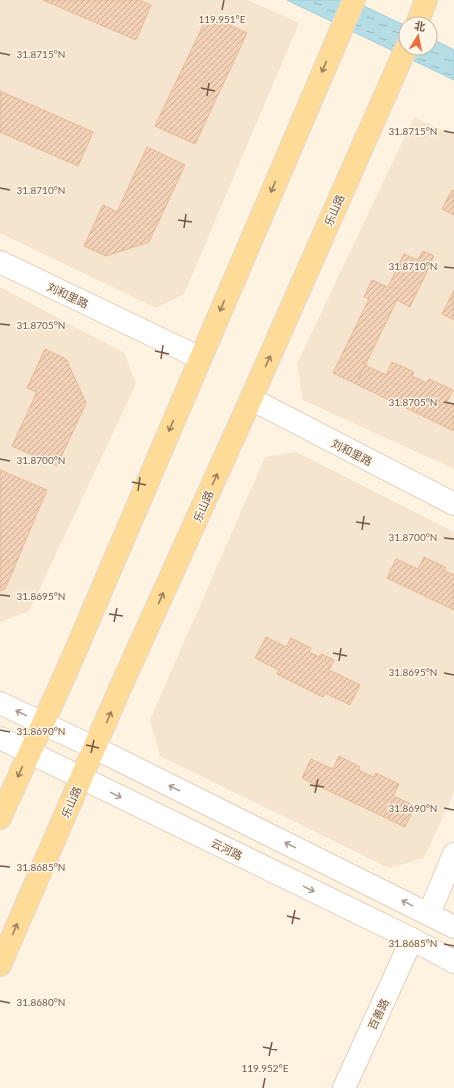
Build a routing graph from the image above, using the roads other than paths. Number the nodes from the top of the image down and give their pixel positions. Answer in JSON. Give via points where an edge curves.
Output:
{"nodes":[{"id":1,"x":354,"y":0,"type":"edge"},
{"id":2,"x":426,"y":0,"type":"edge"},
{"id":3,"x":420,"y":16,"type":"edge"},
{"id":4,"x":403,"y":56,"type":"edge"},
{"id":5,"x":0,"y":262,"type":"edge"},
{"id":6,"x":200,"y":358,"type":"junction"},
{"id":7,"x":251,"y":399,"type":"junction"},
{"id":8,"x":454,"y":504,"type":"edge"},
{"id":9,"x":0,"y":703,"type":"edge"},
{"id":10,"x":42,"y":724,"type":"junction"},
{"id":11,"x":0,"y":738,"type":"edge"},
{"id":12,"x":95,"y":748,"type":"junction"},
{"id":13,"x":29,"y":752,"type":"junction"},
{"id":14,"x":81,"y":778,"type":"junction"},
{"id":15,"x":0,"y":818,"type":"edge"},
{"id":16,"x":454,"y":854,"type":"edge"},
{"id":17,"x":429,"y":914,"type":"junction"},
{"id":18,"x":454,"y":927,"type":"edge"},
{"id":19,"x":412,"y":939,"type":"junction"},
{"id":20,"x":454,"y":962,"type":"edge"},
{"id":21,"x":0,"y":965,"type":"edge"},
{"id":22,"x":344,"y":1088,"type":"edge"}],
"edges":[{"from":1,"to":6,"type":"main road","one_way":true},
{"from":2,"to":3,"type":"main road"},
{"from":7,"to":4,"type":"main road","name":"乐山路","one_way":true},
{"from":5,"to":6,"type":"street","name":"刘和里路"},
{"from":6,"to":10,"type":"main road","one_way":true},
{"from":7,"to":8,"type":"street","name":"刘和里路"},
{"from":12,"to":7,"type":"main road","name":"乐山路","one_way":true},
{"from":10,"to":9,"type":"street","one_way":true},
{"from":10,"to":12,"type":"street"},
{"from":10,"to":13,"type":"main road"},
{"from":11,"to":13,"type":"street","name":"云河路"},
{"from":12,"to":14,"type":"main road","name":"乐山路"},
{"from":17,"to":12,"type":"street","one_way":true},
{"from":13,"to":14,"type":"street","name":"云河路"},
{"from":13,"to":15,"type":"main road","one_way":true},
{"from":14,"to":19,"type":"street","name":"云河路","one_way":true},
{"from":21,"to":14,"type":"main road","name":"乐山路","one_way":true},
{"from":16,"to":17,"type":"street"},
{"from":17,"to":18,"type":"street"},
{"from":19,"to":20,"type":"street","name":"云河路"},
{"from":19,"to":22,"type":"street","name":"百善路"}]}
